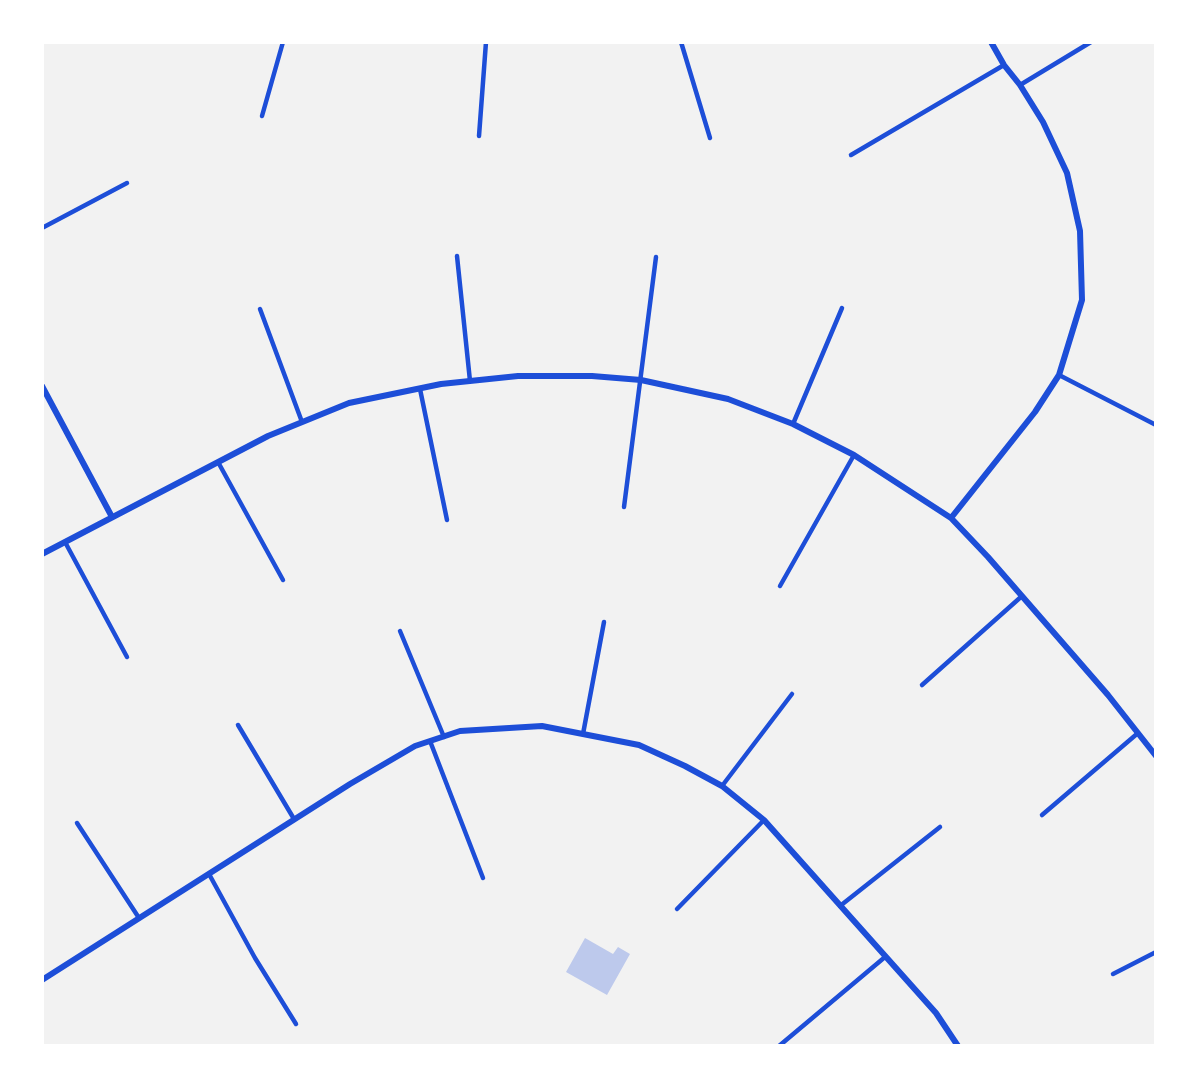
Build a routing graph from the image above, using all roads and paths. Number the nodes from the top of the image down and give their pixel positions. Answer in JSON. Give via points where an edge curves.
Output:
{"nodes":[{"id":1,"x":283,"y":42,"type":"edge"},
{"id":2,"x":486,"y":42,"type":"edge"},
{"id":3,"x":681,"y":42,"type":"edge"},
{"id":4,"x":991,"y":42,"type":"edge"},
{"id":5,"x":1091,"y":42,"type":"edge"},
{"id":6,"x":1004,"y":65,"type":"junction"},
{"id":7,"x":1020,"y":85,"type":"junction"},
{"id":8,"x":262,"y":116,"type":"dead end"},
{"id":9,"x":479,"y":136,"type":"dead end"},
{"id":10,"x":710,"y":138,"type":"dead end"},
{"id":11,"x":851,"y":155,"type":"dead end"},
{"id":12,"x":127,"y":183,"type":"dead end"},
{"id":13,"x":42,"y":228,"type":"edge"},
{"id":14,"x":457,"y":256,"type":"dead end"},
{"id":15,"x":656,"y":257,"type":"dead end"},
{"id":16,"x":842,"y":308,"type":"dead end"},
{"id":17,"x":260,"y":309,"type":"dead end"},
{"id":18,"x":1059,"y":375,"type":"junction"},
{"id":19,"x":641,"y":380,"type":"junction"},
{"id":20,"x":470,"y":381,"type":"junction"},
{"id":21,"x":42,"y":386,"type":"edge"},
{"id":22,"x":420,"y":389,"type":"junction"},
{"id":23,"x":302,"y":422,"type":"junction"},
{"id":24,"x":793,"y":424,"type":"junction"},
{"id":25,"x":1156,"y":426,"type":"edge"},
{"id":26,"x":854,"y":455,"type":"junction"},
{"id":27,"x":218,"y":462,"type":"junction"},
{"id":28,"x":624,"y":507,"type":"dead end"},
{"id":29,"x":112,"y":517,"type":"junction"},
{"id":30,"x":951,"y":518,"type":"junction"},
{"id":31,"x":447,"y":520,"type":"dead end"},
{"id":32,"x":65,"y":542,"type":"junction"},
{"id":33,"x":42,"y":554,"type":"edge"},
{"id":34,"x":283,"y":580,"type":"dead end"},
{"id":35,"x":780,"y":585,"type":"dead end"},
{"id":36,"x":1022,"y":596,"type":"junction"},
{"id":37,"x":604,"y":622,"type":"dead end"},
{"id":38,"x":400,"y":632,"type":"dead end"},
{"id":39,"x":127,"y":657,"type":"dead end"},
{"id":40,"x":922,"y":685,"type":"dead end"},
{"id":41,"x":792,"y":694,"type":"dead end"},
{"id":42,"x":238,"y":725,"type":"dead end"},
{"id":43,"x":1138,"y":733,"type":"junction"},
{"id":44,"x":583,"y":734,"type":"junction"},
{"id":45,"x":444,"y":737,"type":"junction"},
{"id":46,"x":430,"y":741,"type":"junction"},
{"id":47,"x":1156,"y":756,"type":"edge"},
{"id":48,"x":722,"y":786,"type":"junction"},
{"id":49,"x":1042,"y":815,"type":"dead end"},
{"id":50,"x":294,"y":819,"type":"junction"},
{"id":51,"x":765,"y":820,"type":"junction"},
{"id":52,"x":77,"y":823,"type":"dead end"},
{"id":53,"x":940,"y":827,"type":"dead end"},
{"id":54,"x":209,"y":874,"type":"junction"},
{"id":55,"x":483,"y":878,"type":"dead end"},
{"id":56,"x":840,"y":906,"type":"junction"},
{"id":57,"x":677,"y":909,"type":"dead end"},
{"id":58,"x":139,"y":918,"type":"junction"},
{"id":59,"x":1156,"y":952,"type":"edge"},
{"id":60,"x":885,"y":957,"type":"junction"},
{"id":61,"x":1113,"y":974,"type":"dead end"},
{"id":62,"x":42,"y":980,"type":"edge"},
{"id":63,"x":296,"y":1024,"type":"dead end"},
{"id":64,"x":779,"y":1046,"type":"edge"},
{"id":65,"x":958,"y":1046,"type":"edge"}],
"edges":[{"from":1,"to":8,"type":"lane"},
{"from":2,"to":9,"type":"lane"},
{"from":3,"to":10,"type":"lane"},
{"from":4,"to":6,"type":"street"},
{"from":5,"to":7,"type":"lane"},
{"from":6,"to":7,"type":"street"},
{"from":6,"to":11,"type":"lane"},
{"from":7,"to":18,"type":"street","via":[[1067,172],[1080,231],[1082,300]]},
{"from":12,"to":13,"type":"lane"},
{"from":14,"to":20,"type":"lane"},
{"from":15,"to":19,"type":"lane"},
{"from":16,"to":24,"type":"lane"},
{"from":17,"to":23,"type":"lane"},
{"from":18,"to":25,"type":"lane"},
{"from":18,"to":30,"type":"street","via":[[1035,412]]},
{"from":19,"to":20,"type":"street","via":[[519,376]]},
{"from":19,"to":24,"type":"street","via":[[728,399]]},
{"from":19,"to":28,"type":"lane"},
{"from":20,"to":22,"type":"street"},
{"from":21,"to":29,"type":"street"},
{"from":22,"to":23,"type":"street","via":[[349,403]]},
{"from":22,"to":31,"type":"lane"},
{"from":23,"to":27,"type":"street"},
{"from":24,"to":26,"type":"street"},
{"from":26,"to":30,"type":"street"},
{"from":26,"to":35,"type":"lane"},
{"from":27,"to":29,"type":"street"},
{"from":27,"to":34,"type":"lane"},
{"from":29,"to":32,"type":"street"},
{"from":30,"to":36,"type":"street"},
{"from":32,"to":33,"type":"street"},
{"from":32,"to":39,"type":"lane"},
{"from":36,"to":40,"type":"lane"},
{"from":36,"to":43,"type":"street"},
{"from":37,"to":44,"type":"lane"},
{"from":38,"to":45,"type":"lane"},
{"from":41,"to":48,"type":"lane"},
{"from":42,"to":50,"type":"lane"},
{"from":43,"to":47,"type":"street"},
{"from":43,"to":49,"type":"lane"},
{"from":44,"to":45,"type":"street","via":[[543,726],[460,731]]},
{"from":44,"to":48,"type":"street","via":[[639,745]]},
{"from":45,"to":46,"type":"street"},
{"from":46,"to":50,"type":"street","via":[[415,746]]},
{"from":46,"to":55,"type":"lane"},
{"from":48,"to":51,"type":"street"},
{"from":50,"to":54,"type":"street"},
{"from":51,"to":56,"type":"street"},
{"from":51,"to":57,"type":"lane"},
{"from":52,"to":58,"type":"lane"},
{"from":53,"to":56,"type":"lane"},
{"from":54,"to":58,"type":"street"},
{"from":54,"to":63,"type":"lane"},
{"from":56,"to":60,"type":"street"},
{"from":58,"to":62,"type":"street"},
{"from":59,"to":61,"type":"lane"},
{"from":60,"to":64,"type":"lane"},
{"from":60,"to":65,"type":"street","via":[[936,1013]]}]}
